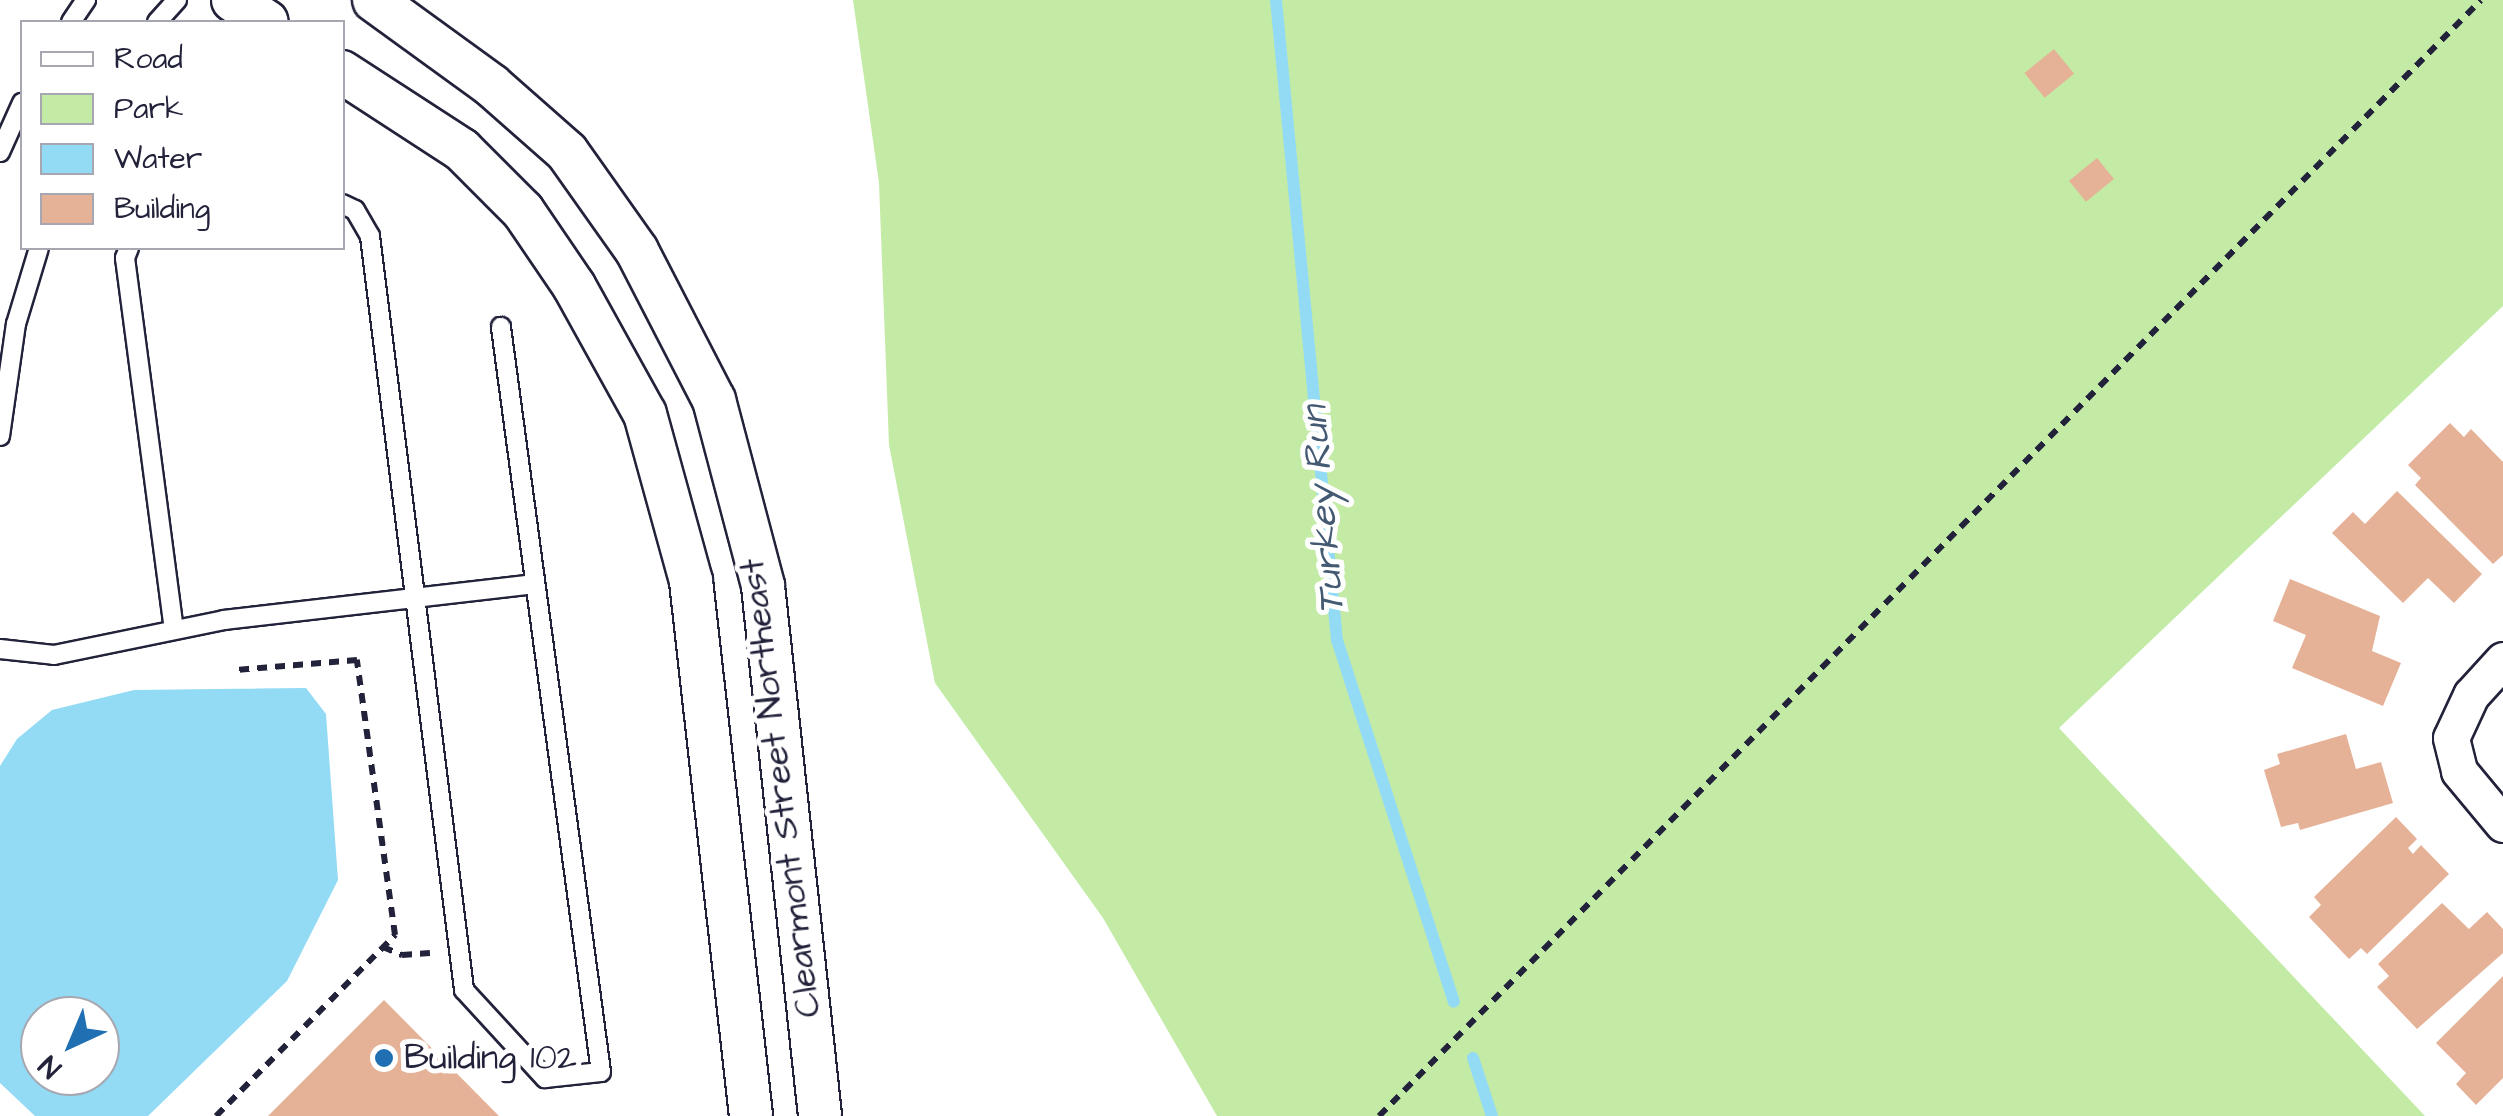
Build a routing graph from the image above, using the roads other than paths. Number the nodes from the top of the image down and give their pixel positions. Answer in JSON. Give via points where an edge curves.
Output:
{"nodes":[{"id":1,"x":177,"y":0,"type":"edge"},
{"id":2,"x":233,"y":0,"type":"edge"},
{"id":3,"x":374,"y":0,"type":"edge"},
{"id":4,"x":159,"y":20,"type":"edge"},
{"id":5,"x":264,"y":20,"type":"edge"},
{"id":6,"x":345,"y":74,"type":"edge"},
{"id":7,"x":20,"y":107,"type":"edge"},
{"id":8,"x":0,"y":152,"type":"edge"},
{"id":9,"x":345,"y":205,"type":"edge"},
{"id":10,"x":38,"y":250,"type":"edge"},
{"id":11,"x":129,"y":250,"type":"edge"},
{"id":12,"x":500,"y":327,"type":"dead end"},
{"id":13,"x":0,"y":436,"type":"edge"},
{"id":14,"x":535,"y":584,"type":"junction"},
{"id":15,"x":416,"y":599,"type":"junction"},
{"id":16,"x":174,"y":628,"type":"junction"},
{"id":17,"x":0,"y":649,"type":"edge"},
{"id":18,"x":2503,"y":660,"type":"edge"},
{"id":19,"x":2503,"y":824,"type":"edge"},
{"id":20,"x":751,"y":1116,"type":"edge"},
{"id":21,"x":820,"y":1116,"type":"edge"}],
"edges":[{"from":1,"to":4,"type":"lane"},
{"from":2,"to":5,"type":"street"},
{"from":3,"to":21,"type":"street","name":"Clearmont Street Northeast","via":[[491,85],[567,152],[636,251],[714,400],[763,586]]},
{"from":6,"to":20,"type":"street","name":"Clearmont Street Northeast","via":[[462,150],[522,211],[574,286],[646,414],[691,581]]},
{"from":7,"to":8,"type":"lane"},
{"from":9,"to":15,"type":"lane","via":[[370,236]]},
{"from":10,"to":13,"type":"lane","via":[[16,324]]},
{"from":11,"to":16,"type":"lane"},
{"from":12,"to":14,"type":"lane"},
{"from":14,"to":15,"type":"lane"},
{"from":14,"to":15,"type":"lane","via":[[600,1072],[546,1078],[464,990]]},
{"from":15,"to":16,"type":"lane"},
{"from":16,"to":17,"type":"lane","via":[[54,655]]},
{"from":18,"to":19,"type":"street","via":[[2471,694],[2452,738],[2458,771]]}]}
